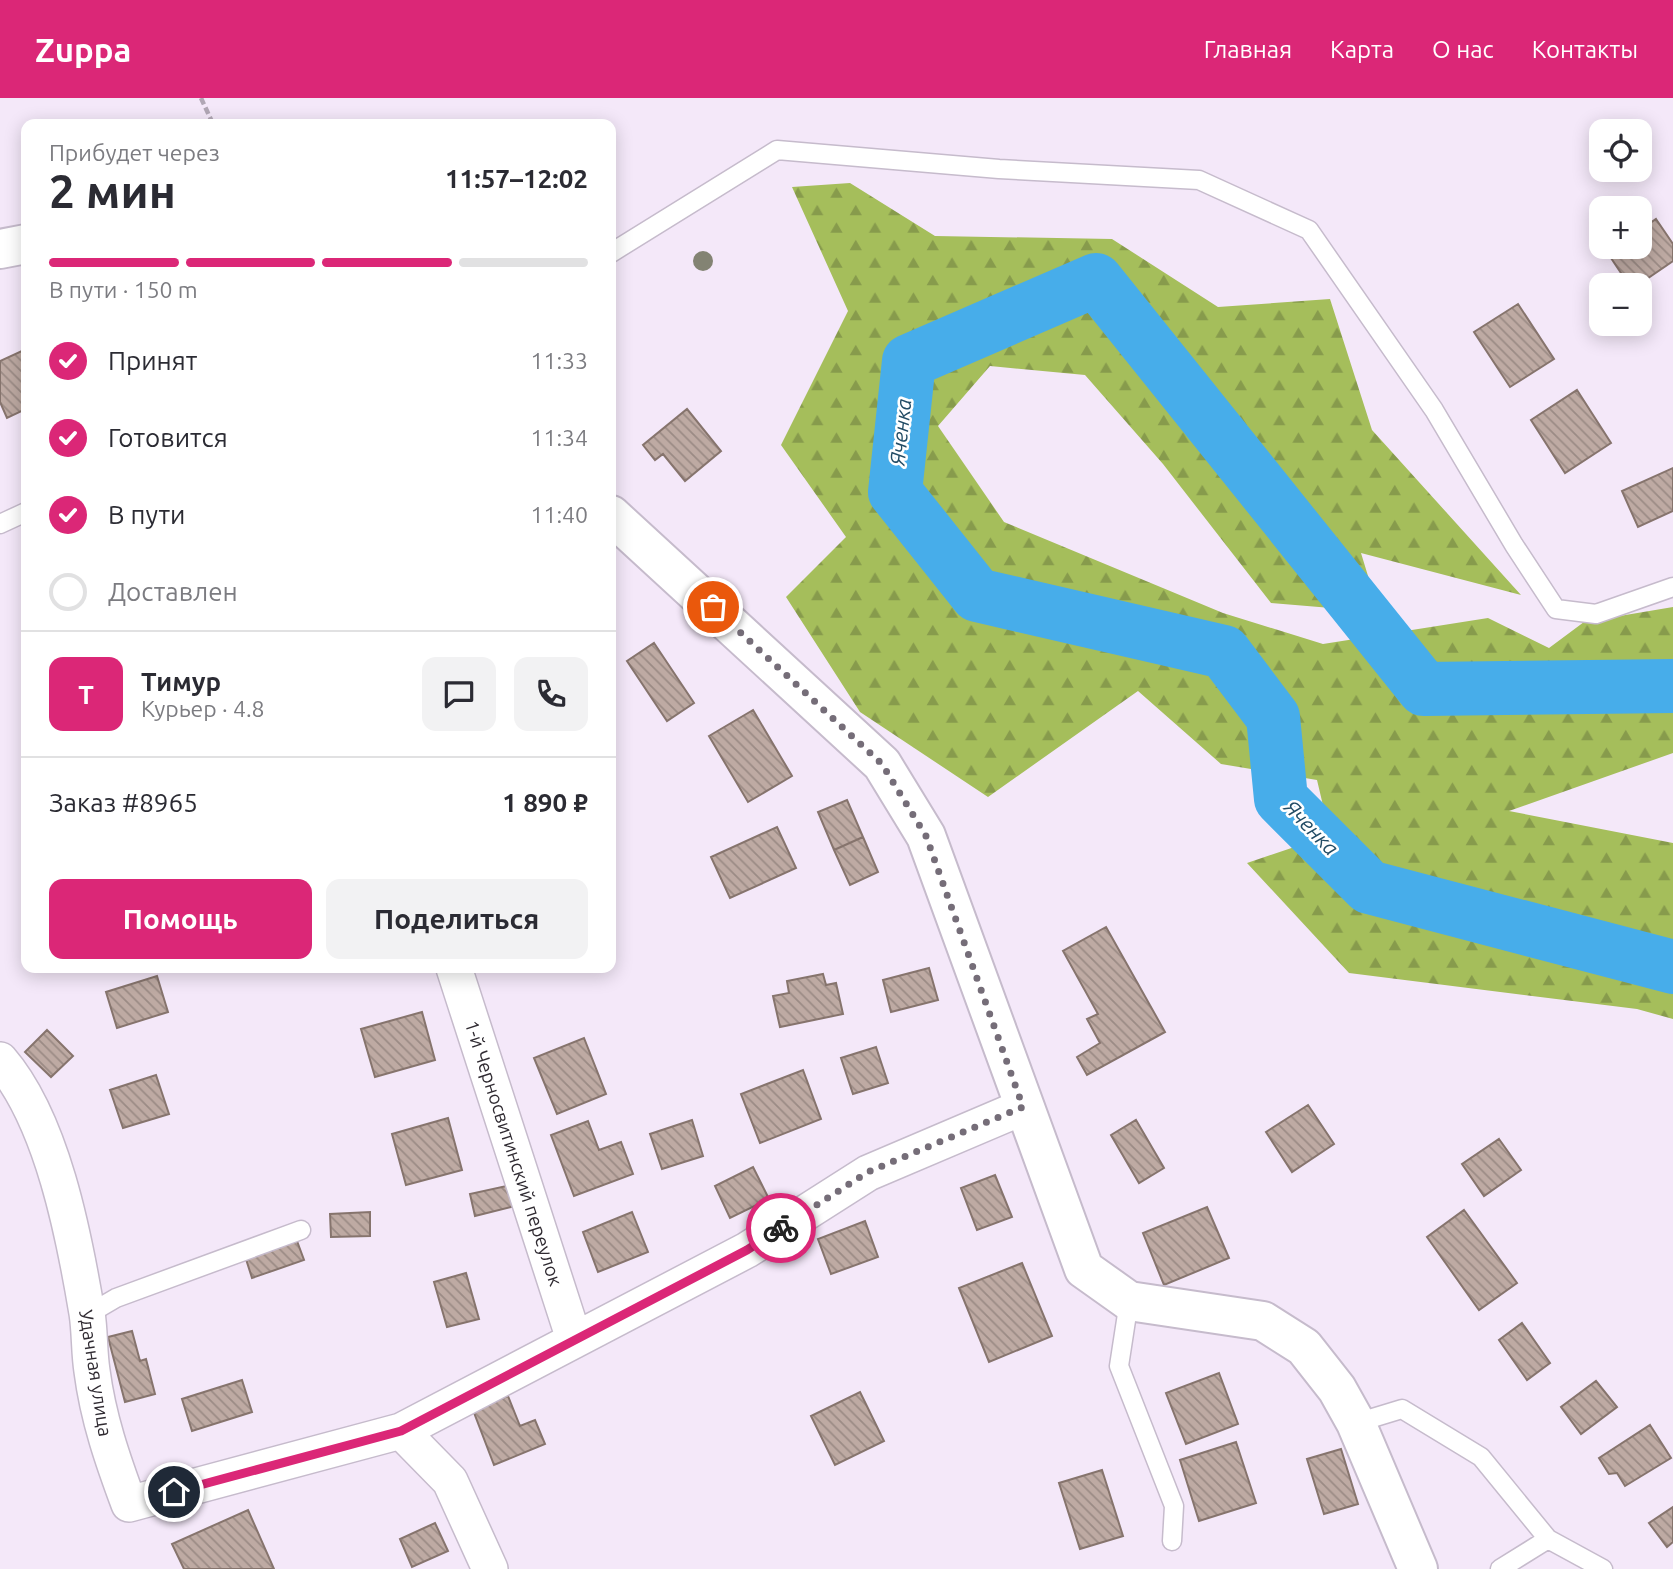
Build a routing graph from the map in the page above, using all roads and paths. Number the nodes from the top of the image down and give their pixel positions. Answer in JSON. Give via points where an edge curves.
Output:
{"nodes":[{"id":1,"x":201,"y":98,"type":"edge"},
{"id":2,"x":210,"y":119,"type":"edge"},
{"id":3,"x":21,"y":245,"type":"edge"},
{"id":4,"x":0,"y":249,"type":"edge"},
{"id":5,"x":616,"y":250,"type":"edge"},
{"id":6,"x":21,"y":514,"type":"edge"},
{"id":7,"x":616,"y":520,"type":"edge"},
{"id":8,"x":0,"y":524,"type":"edge"},
{"id":9,"x":1673,"y":586,"type":"edge"},
{"id":10,"x":456,"y":973,"type":"edge"},
{"id":11,"x":0,"y":1060,"type":"edge"},
{"id":12,"x":1023,"y":1107,"type":"junction"},
{"id":13,"x":301,"y":1230,"type":"dead end"},
{"id":14,"x":1129,"y":1301,"type":"junction"},
{"id":15,"x":88,"y":1315,"type":"junction"},
{"id":16,"x":574,"y":1339,"type":"junction"},
{"id":17,"x":1356,"y":1423,"type":"junction"},
{"id":18,"x":401,"y":1431,"type":"junction"},
{"id":19,"x":1548,"y":1539,"type":"junction"},
{"id":20,"x":1172,"y":1541,"type":"dead end"},
{"id":21,"x":489,"y":1569,"type":"edge"},
{"id":22,"x":1418,"y":1569,"type":"edge"},
{"id":23,"x":1500,"y":1569,"type":"edge"},
{"id":24,"x":1603,"y":1569,"type":"edge"}],
"edges":[{"from":1,"to":2,"type":"path"},
{"from":3,"to":4,"type":"street"},
{"from":5,"to":9,"type":"lane","via":[[777,150],[1199,180],[1309,230],[1434,410],[1556,609],[1596,614]]},
{"from":6,"to":8,"type":"lane"},
{"from":7,"to":12,"type":"street","via":[[882,764],[926,836]]},
{"from":10,"to":16,"type":"street","name":"1-й Черносвитинский переулок"},
{"from":11,"to":15,"type":"street","name":"Удачная улица","via":[[19,1082],[60,1184]]},
{"from":12,"to":14,"type":"street","via":[[1084,1269]]},
{"from":12,"to":16,"type":"street","via":[[868,1172],[747,1250]]},
{"from":13,"to":15,"type":"lane","via":[[116,1298]]},
{"from":14,"to":17,"type":"street","via":[[1263,1321],[1304,1347],[1337,1389]]},
{"from":14,"to":20,"type":"lane","via":[[1119,1366],[1174,1506]]},
{"from":15,"to":18,"type":"street","name":"Удачная улица","via":[[92,1372],[106,1443],[129,1504]]},
{"from":16,"to":18,"type":"street"},
{"from":17,"to":19,"type":"lane","via":[[1402,1409],[1470,1450],[1481,1457]]},
{"from":17,"to":22,"type":"street"},
{"from":18,"to":21,"type":"street","via":[[450,1481]]},
{"from":19,"to":23,"type":"lane"},
{"from":19,"to":24,"type":"lane"}]}
